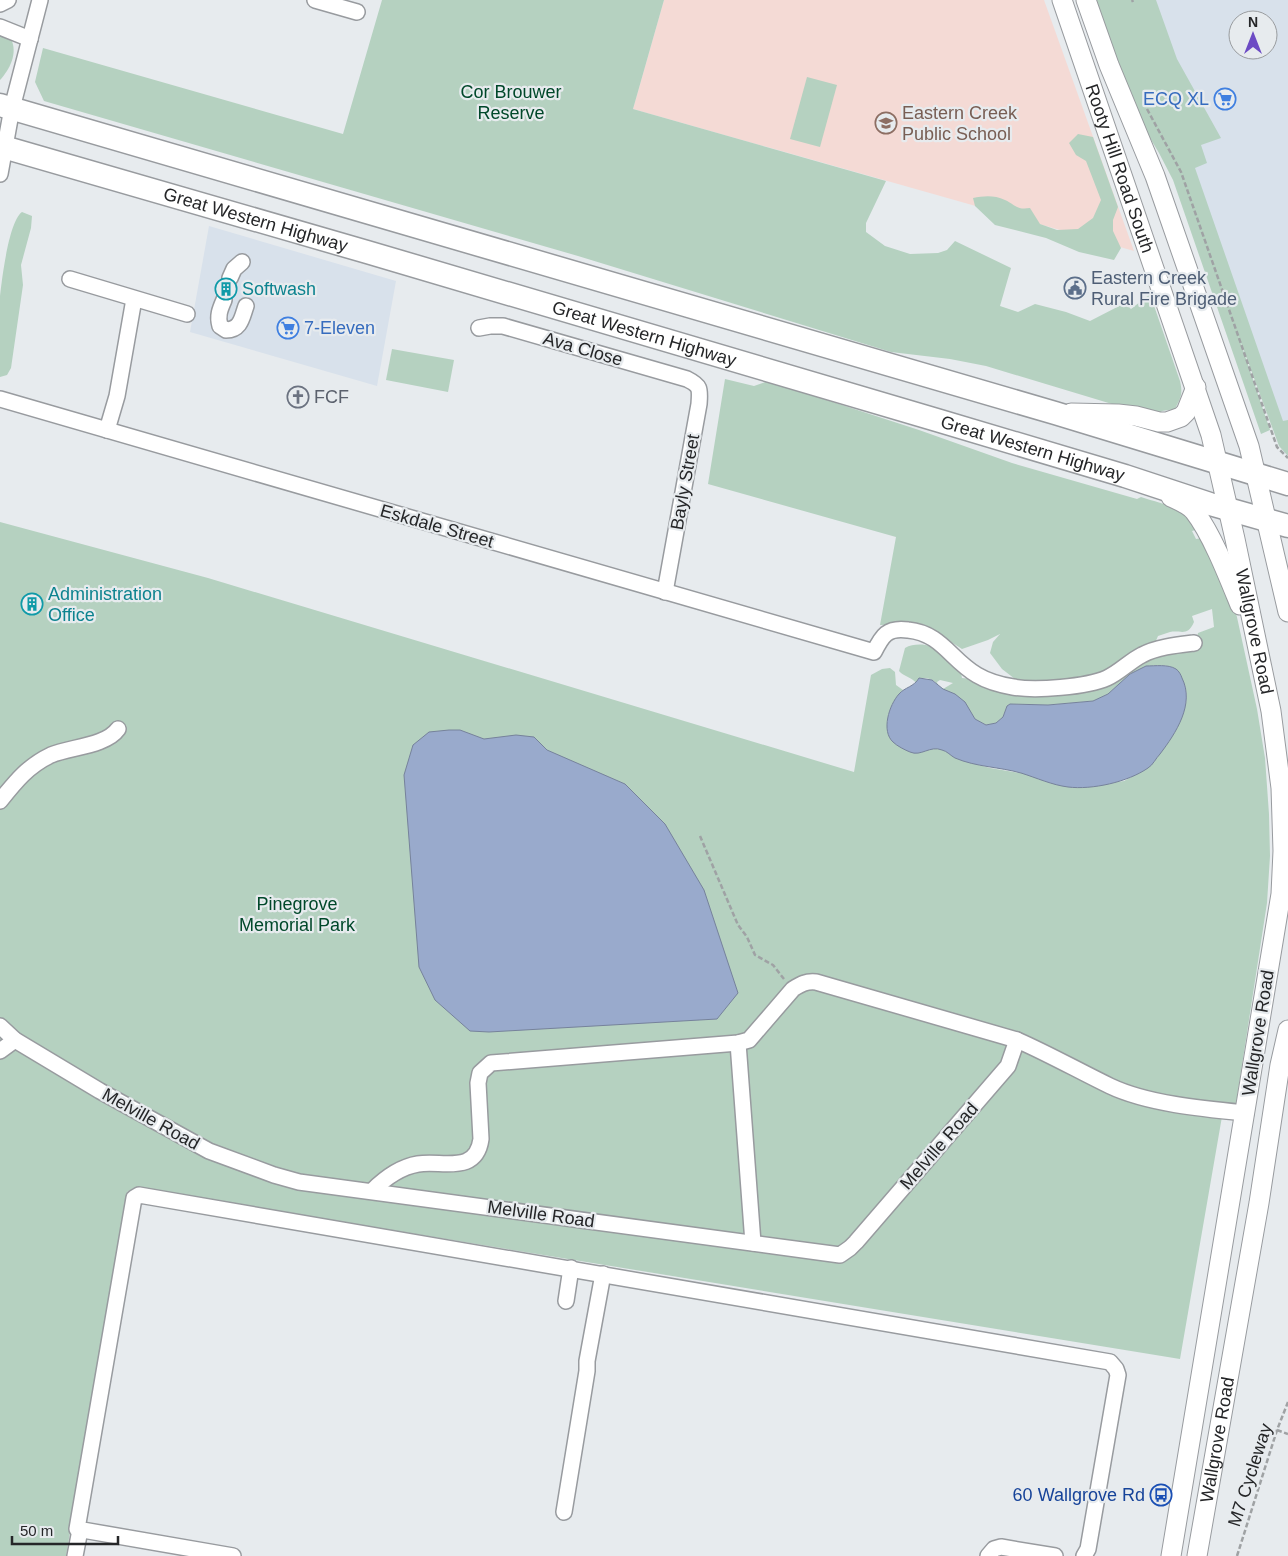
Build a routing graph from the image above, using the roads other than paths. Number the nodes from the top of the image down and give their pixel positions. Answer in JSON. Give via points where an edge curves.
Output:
{"nodes":[{"id":1,"x":8,"y":0,"type":"edge"},
{"id":2,"x":40,"y":0,"type":"edge"},
{"id":3,"x":315,"y":0,"type":"edge"},
{"id":4,"x":1062,"y":0,"type":"edge"},
{"id":5,"x":1086,"y":0,"type":"edge"},
{"id":6,"x":0,"y":4,"type":"edge"},
{"id":7,"x":357,"y":12,"type":"dead end"},
{"id":8,"x":0,"y":27,"type":"edge"},
{"id":9,"x":30,"y":39,"type":"junction"},
{"id":10,"x":6,"y":106,"type":"edge"},
{"id":11,"x":2,"y":147,"type":"edge"},
{"id":12,"x":0,"y":174,"type":"edge"},
{"id":13,"x":242,"y":262,"type":"dead end"},
{"id":14,"x":230,"y":278,"type":"tunnel mouth"},
{"id":15,"x":70,"y":279,"type":"dead end"},
{"id":16,"x":134,"y":298,"type":"junction"},
{"id":17,"x":224,"y":300,"type":"tunnel mouth"},
{"id":18,"x":246,"y":306,"type":"dead end"},
{"id":19,"x":187,"y":314,"type":"dead end"},
{"id":20,"x":479,"y":328,"type":"dead end"},
{"id":21,"x":687,"y":379,"type":"joint"},
{"id":22,"x":1196,"y":387,"type":"junction"},
{"id":23,"x":0,"y":399,"type":"edge"},
{"id":24,"x":1055,"y":413,"type":"junction"},
{"id":25,"x":107,"y":430,"type":"junction"},
{"id":26,"x":1217,"y":462,"type":"junction"},
{"id":27,"x":1256,"y":474,"type":"junction"},
{"id":28,"x":1125,"y":476,"type":"junction"},
{"id":29,"x":1288,"y":484,"type":"edge"},
{"id":30,"x":1229,"y":509,"type":"junction"},
{"id":31,"x":1277,"y":523,"type":"edge"},
{"id":32,"x":665,"y":592,"type":"junction"},
{"id":33,"x":1288,"y":612,"type":"edge"},
{"id":34,"x":1256,"y":641,"type":"junction"},
{"id":35,"x":1194,"y":643,"type":"dead end"},
{"id":36,"x":118,"y":729,"type":"dead end"},
{"id":37,"x":0,"y":801,"type":"edge"},
{"id":38,"x":0,"y":1026,"type":"edge"},
{"id":39,"x":1288,"y":1030,"type":"edge"},
{"id":40,"x":15,"y":1040,"type":"junction"},
{"id":41,"x":1017,"y":1040,"type":"junction"},
{"id":42,"x":738,"y":1044,"type":"junction"},
{"id":43,"x":0,"y":1051,"type":"edge"},
{"id":44,"x":1246,"y":1113,"type":"junction"},
{"id":45,"x":372,"y":1192,"type":"junction"},
{"id":46,"x":753,"y":1243,"type":"junction"},
{"id":47,"x":571,"y":1268,"type":"junction"},
{"id":48,"x":603,"y":1274,"type":"junction"},
{"id":49,"x":566,"y":1301,"type":"dead end"},
{"id":50,"x":564,"y":1512,"type":"dead end"},
{"id":51,"x":80,"y":1530,"type":"junction"},
{"id":52,"x":75,"y":1556,"type":"edge"},
{"id":53,"x":233,"y":1556,"type":"edge"},
{"id":54,"x":988,"y":1556,"type":"edge"},
{"id":55,"x":1055,"y":1556,"type":"edge"},
{"id":56,"x":1084,"y":1556,"type":"edge"},
{"id":57,"x":1171,"y":1556,"type":"edge"},
{"id":58,"x":1198,"y":1556,"type":"edge"}],
"edges":[{"from":1,"to":6,"type":"street"},
{"from":2,"to":9,"type":"street"},
{"from":3,"to":7,"type":"street"},
{"from":4,"to":22,"type":"main road","name":"Rooty Hill Road South"},
{"from":5,"to":27,"type":"main road","name":"Rooty Hill Road South","via":[[1155,176]]},
{"from":8,"to":9,"type":"street"},
{"from":9,"to":10,"type":"street"},
{"from":10,"to":11,"type":"street"},
{"from":10,"to":24,"type":"highway"},
{"from":11,"to":12,"type":"street"},
{"from":11,"to":28,"type":"highway","name":"Great Western Highway"},
{"from":13,"to":14,"type":"street"},
{"from":15,"to":16,"type":"street"},
{"from":16,"to":19,"type":"street"},
{"from":16,"to":25,"type":"street","via":[[117,396]]},
{"from":17,"to":18,"type":"street","via":[[218,317],[220,326],[226,330],[240,325]]},
{"from":20,"to":21,"type":"street","name":"Ava Close","via":[[503,326]]},
{"from":21,"to":32,"type":"street","name":"Bayly Street","via":[[697,383],[700,397]]},
{"from":22,"to":24,"type":"main road","via":[[1182,417],[1167,422],[1118,414]]},
{"from":22,"to":26,"type":"main road","name":"Rooty Hill Road South"},
{"from":23,"to":25,"type":"street","name":"Eskdale Street"},
{"from":24,"to":26,"type":"highway"},
{"from":25,"to":32,"type":"street","name":"Eskdale Street"},
{"from":26,"to":27,"type":"highway"},
{"from":26,"to":30,"type":"main road","name":"Rooty Hill Road South"},
{"from":27,"to":29,"type":"highway"},
{"from":27,"to":31,"type":"main road","name":"Wallgrove Road"},
{"from":28,"to":30,"type":"highway","name":"Great Western Highway"},
{"from":28,"to":34,"type":"main road","via":[[1180,501],[1194,511],[1220,558]]},
{"from":30,"to":31,"type":"highway","name":"Great Western Highway"},
{"from":30,"to":34,"type":"main road","name":"Wallgrove Road"},
{"from":31,"to":33,"type":"main road","name":"Wallgrove Road"},
{"from":32,"to":35,"type":"street","name":"Eskdale Street","via":[[874,652],[882,637],[890,631],[923,632],[938,640],[976,674],[1022,688],[1091,684],[1109,678],[1144,654]]},
{"from":34,"to":44,"type":"main road","name":"Wallgrove Road","via":[[1281,788],[1283,851],[1281,894]]},
{"from":36,"to":37,"type":"street","via":[[103,740],[67,749],[35,764],[19,777]]},
{"from":38,"to":40,"type":"street","name":"Melville Road"},
{"from":39,"to":58,"type":"main road","name":"Wallgrove Road"},
{"from":40,"to":43,"type":"street"},
{"from":40,"to":45,"type":"street","name":"Melville Road","via":[[209,1151],[299,1182]]},
{"from":41,"to":42,"type":"street","via":[[809,981],[793,989],[748,1040]]},
{"from":41,"to":44,"type":"street","via":[[1111,1087],[1157,1100]]},
{"from":41,"to":46,"type":"street","name":"Melville Road","via":[[1008,1066],[850,1248],[840,1255]]},
{"from":42,"to":45,"type":"street","via":[[491,1063],[480,1073],[478,1083],[481,1139],[472,1160],[458,1164],[418,1164],[385,1178]]},
{"from":42,"to":46,"type":"street"},
{"from":44,"to":57,"type":"main road","name":"Wallgrove Road"},
{"from":45,"to":46,"type":"street","name":"Melville Road"},
{"from":47,"to":48,"type":"street"},
{"from":47,"to":49,"type":"street"},
{"from":47,"to":51,"type":"street","via":[[138,1194],[132,1208],[77,1530]]},
{"from":48,"to":50,"type":"street"},
{"from":48,"to":56,"type":"street","via":[[1110,1362],[1118,1375],[1088,1549]]},
{"from":51,"to":52,"type":"street"},
{"from":51,"to":53,"type":"street"},
{"from":54,"to":55,"type":"street","via":[[1001,1547]]}]}
